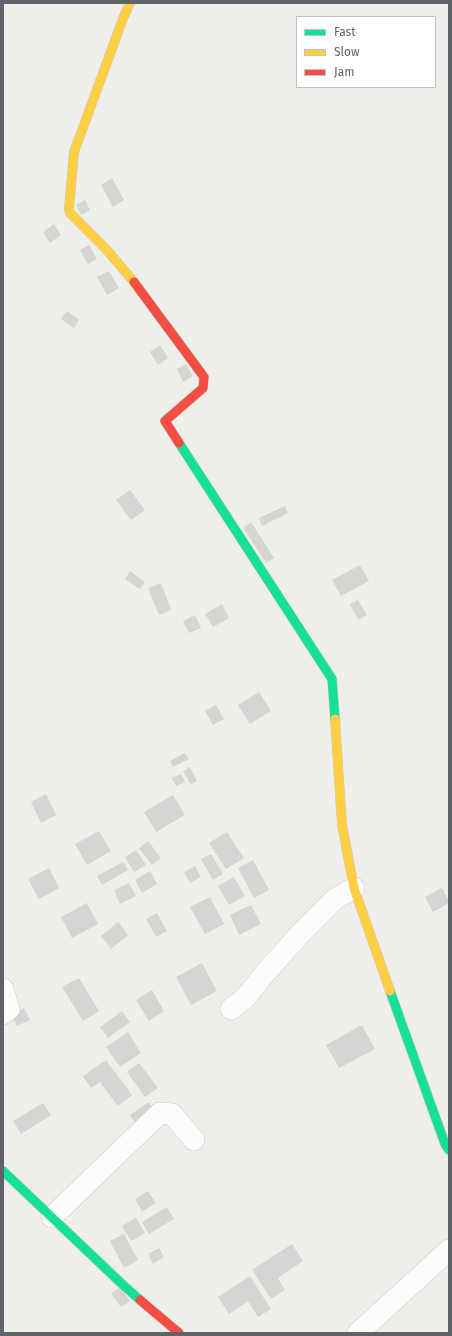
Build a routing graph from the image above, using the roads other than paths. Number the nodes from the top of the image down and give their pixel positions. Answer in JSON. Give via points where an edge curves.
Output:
{"nodes":[{"id":1,"x":130,"y":3,"type":"edge"},
{"id":2,"x":354,"y":888,"type":"junction"},
{"id":3,"x":3,"y":989,"type":"edge"},
{"id":4,"x":231,"y":1009,"type":"dead end"},
{"id":5,"x":3,"y":1014,"type":"edge"},
{"id":6,"x":194,"y":1140,"type":"dead end"},
{"id":7,"x":449,"y":1150,"type":"edge"},
{"id":8,"x":3,"y":1171,"type":"edge"},
{"id":9,"x":52,"y":1217,"type":"junction"},
{"id":10,"x":449,"y":1250,"type":"edge"},
{"id":11,"x":178,"y":1333,"type":"edge"},
{"id":12,"x":358,"y":1333,"type":"edge"}],
"edges":[{"from":1,"to":2,"type":"street","via":[[74,152],[70,213],[130,278],[204,378],[203,388],[165,421],[332,679],[342,825]]},
{"from":2,"to":4,"type":"street","via":[[335,899],[301,933],[246,997]]},
{"from":2,"to":7,"type":"street","via":[[442,1137]]},
{"from":3,"to":5,"type":"street","via":[[9,1009]]},
{"from":6,"to":9,"type":"street","via":[[172,1114],[160,1113]]},
{"from":8,"to":9,"type":"street"},
{"from":9,"to":11,"type":"street"},
{"from":10,"to":12,"type":"street"}]}
